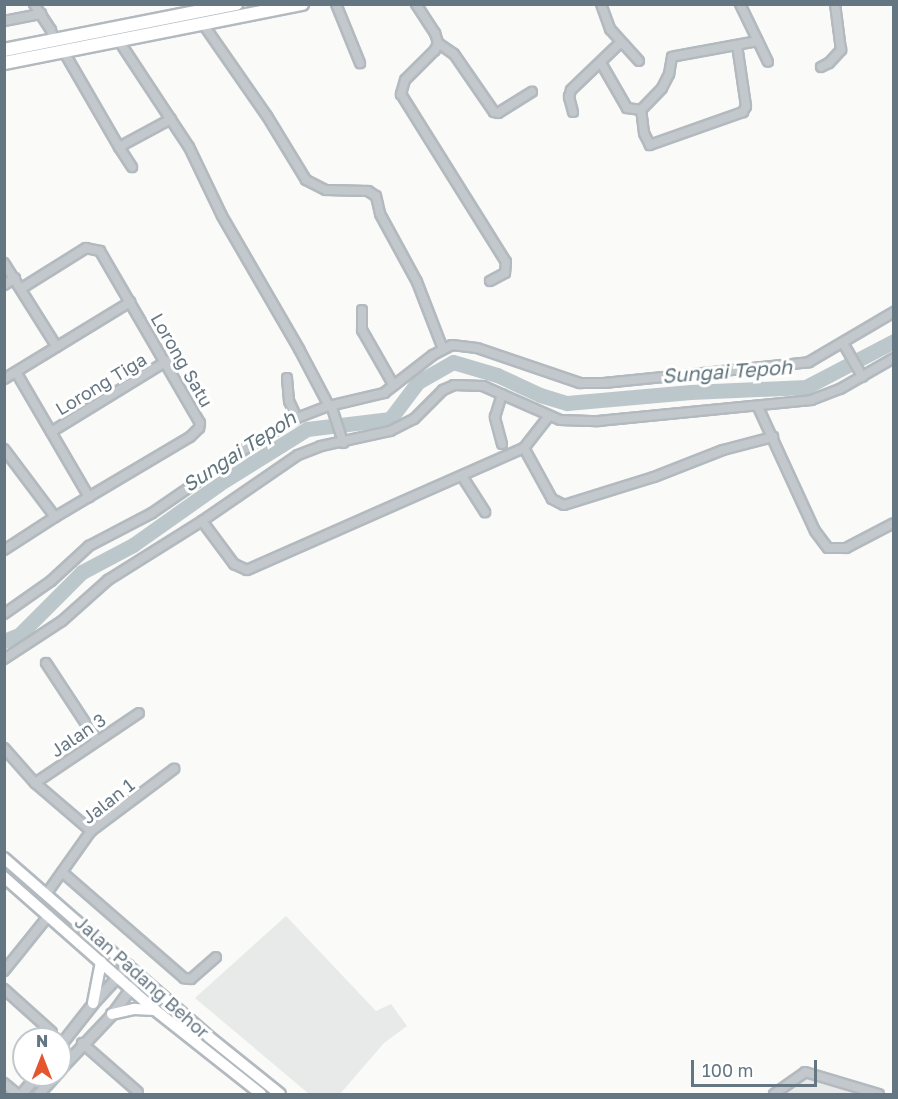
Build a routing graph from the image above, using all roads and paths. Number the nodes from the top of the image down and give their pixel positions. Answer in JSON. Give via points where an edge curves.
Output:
{"nodes":[{"id":1,"x":34,"y":4,"type":"edge"},
{"id":2,"x":236,"y":4,"type":"edge"},
{"id":3,"x":336,"y":4,"type":"edge"},
{"id":4,"x":416,"y":4,"type":"edge"},
{"id":5,"x":602,"y":4,"type":"edge"},
{"id":6,"x":740,"y":4,"type":"edge"},
{"id":7,"x":835,"y":4,"type":"edge"},
{"id":8,"x":296,"y":5,"type":"edge"},
{"id":9,"x":41,"y":14,"type":"junction"},
{"id":10,"x":4,"y":21,"type":"edge"},
{"id":11,"x":203,"y":24,"type":"junction"},
{"id":12,"x":54,"y":40,"type":"junction"},
{"id":13,"x":119,"y":41,"type":"junction"},
{"id":14,"x":758,"y":41,"type":"junction"},
{"id":15,"x":621,"y":42,"type":"junction"},
{"id":16,"x":438,"y":43,"type":"junction"},
{"id":17,"x":737,"y":45,"type":"junction"},
{"id":18,"x":4,"y":50,"type":"edge"},
{"id":19,"x":59,"y":53,"type":"junction"},
{"id":20,"x":639,"y":61,"type":"dead end"},
{"id":21,"x":768,"y":62,"type":"dead end"},
{"id":22,"x":4,"y":63,"type":"edge"},
{"id":23,"x":360,"y":63,"type":"dead end"},
{"id":24,"x":601,"y":63,"type":"junction"},
{"id":25,"x":821,"y":67,"type":"dead end"},
{"id":26,"x":532,"y":92,"type":"dead end"},
{"id":27,"x":641,"y":110,"type":"junction"},
{"id":28,"x":573,"y":112,"type":"dead end"},
{"id":29,"x":171,"y":119,"type":"junction"},
{"id":30,"x":119,"y":147,"type":"junction"},
{"id":31,"x":132,"y":167,"type":"dead end"},
{"id":32,"x":4,"y":263,"type":"edge"},
{"id":33,"x":15,"y":278,"type":"junction"},
{"id":34,"x":490,"y":281,"type":"dead end"},
{"id":35,"x":4,"y":285,"type":"edge"},
{"id":36,"x":22,"y":288,"type":"junction"},
{"id":37,"x":130,"y":302,"type":"junction"},
{"id":38,"x":362,"y":310,"type":"dead end"},
{"id":39,"x":894,"y":312,"type":"edge"},
{"id":40,"x":845,"y":346,"type":"junction"},
{"id":41,"x":57,"y":347,"type":"junction"},
{"id":42,"x":443,"y":349,"type":"junction"},
{"id":43,"x":894,"y":358,"type":"edge"},
{"id":44,"x":167,"y":361,"type":"junction"},
{"id":45,"x":16,"y":372,"type":"junction"},
{"id":46,"x":863,"y":377,"type":"junction"},
{"id":47,"x":287,"y":378,"type":"dead end"},
{"id":48,"x":4,"y":379,"type":"edge"},
{"id":49,"x":394,"y":386,"type":"junction"},
{"id":50,"x":502,"y":394,"type":"junction"},
{"id":51,"x":758,"y":407,"type":"junction"},
{"id":52,"x":331,"y":408,"type":"junction"},
{"id":53,"x":549,"y":416,"type":"junction"},
{"id":54,"x":297,"y":418,"type":"junction"},
{"id":55,"x":51,"y":432,"type":"junction"},
{"id":56,"x":773,"y":437,"type":"junction"},
{"id":57,"x":342,"y":438,"type":"junction"},
{"id":58,"x":501,"y":444,"type":"dead end"},
{"id":59,"x":524,"y":448,"type":"junction"},
{"id":60,"x":4,"y":449,"type":"edge"},
{"id":61,"x":8,"y":461,"type":"edge"},
{"id":62,"x":462,"y":476,"type":"junction"},
{"id":63,"x":89,"y":497,"type":"junction"},
{"id":64,"x":485,"y":512,"type":"dead end"},
{"id":65,"x":55,"y":517,"type":"junction"},
{"id":66,"x":202,"y":521,"type":"junction"},
{"id":67,"x":894,"y":523,"type":"edge"},
{"id":68,"x":4,"y":550,"type":"edge"},
{"id":69,"x":4,"y":614,"type":"edge"},
{"id":70,"x":4,"y":659,"type":"edge"},
{"id":71,"x":46,"y":663,"type":"dead end"},
{"id":72,"x":139,"y":713,"type":"dead end"},
{"id":73,"x":96,"y":739,"type":"junction"},
{"id":74,"x":4,"y":748,"type":"edge"},
{"id":75,"x":174,"y":769,"type":"dead end"},
{"id":76,"x":34,"y":783,"type":"junction"},
{"id":77,"x":91,"y":831,"type":"junction"},
{"id":78,"x":4,"y":858,"type":"edge"},
{"id":79,"x":62,"y":872,"type":"junction"},
{"id":80,"x":4,"y":877,"type":"edge"},
{"id":81,"x":47,"y":893,"type":"junction"},
{"id":82,"x":49,"y":915,"type":"junction"},
{"id":83,"x":216,"y":957,"type":"dead end"},
{"id":84,"x":101,"y":962,"type":"junction"},
{"id":85,"x":128,"y":965,"type":"junction"},
{"id":86,"x":4,"y":971,"type":"edge"},
{"id":87,"x":140,"y":975,"type":"junction"},
{"id":88,"x":119,"y":977,"type":"junction"},
{"id":89,"x":131,"y":987,"type":"junction"},
{"id":90,"x":4,"y":989,"type":"edge"},
{"id":91,"x":93,"y":1003,"type":"junction"},
{"id":92,"x":155,"y":1010,"type":"junction"},
{"id":93,"x":112,"y":1014,"type":"junction"},
{"id":94,"x":46,"y":1027,"type":"edge"},
{"id":95,"x":72,"y":1030,"type":"edge"},
{"id":96,"x":82,"y":1043,"type":"junction"},
{"id":97,"x":72,"y":1055,"type":"edge"},
{"id":98,"x":4,"y":1083,"type":"edge"},
{"id":99,"x":138,"y":1092,"type":"dead end"},
{"id":100,"x":19,"y":1095,"type":"edge"},
{"id":101,"x":261,"y":1095,"type":"edge"},
{"id":102,"x":280,"y":1095,"type":"edge"},
{"id":103,"x":774,"y":1095,"type":"edge"},
{"id":104,"x":879,"y":1095,"type":"edge"}],
"edges":[{"from":1,"to":9,"type":"street"},
{"from":2,"to":12,"type":"highway"},
{"from":3,"to":23,"type":"street"},
{"from":4,"to":16,"type":"street"},
{"from":5,"to":15,"type":"street","via":[[610,29]]},
{"from":6,"to":14,"type":"street"},
{"from":7,"to":25,"type":"street","via":[[841,50]]},
{"from":8,"to":11,"type":"highway"},
{"from":9,"to":10,"type":"street"},
{"from":9,"to":12,"type":"street"},
{"from":11,"to":13,"type":"highway"},
{"from":11,"to":42,"type":"street","via":[[306,180],[326,190],[368,191],[376,196],[380,214],[417,282]]},
{"from":12,"to":18,"type":"highway"},
{"from":12,"to":19,"type":"highway"},
{"from":13,"to":19,"type":"highway"},
{"from":13,"to":29,"type":"street"},
{"from":14,"to":17,"type":"street"},
{"from":14,"to":21,"type":"street"},
{"from":15,"to":20,"type":"street"},
{"from":15,"to":24,"type":"street"},
{"from":16,"to":26,"type":"street","via":[[454,54],[494,112]]},
{"from":16,"to":34,"type":"street","via":[[405,80],[401,94],[506,262],[505,273]]},
{"from":17,"to":27,"type":"street","via":[[672,57],[662,88]]},
{"from":17,"to":27,"type":"street","via":[[746,106],[743,112],[650,145]]},
{"from":19,"to":22,"type":"highway"},
{"from":19,"to":30,"type":"street"},
{"from":24,"to":27,"type":"street","via":[[627,108]]},
{"from":24,"to":28,"type":"street","via":[[571,90]]},
{"from":29,"to":30,"type":"street"},
{"from":29,"to":52,"type":"street"},
{"from":30,"to":31,"type":"street"},
{"from":32,"to":33,"type":"street"},
{"from":33,"to":35,"type":"street"},
{"from":33,"to":36,"type":"street"},
{"from":36,"to":37,"type":"street","name":"Lorong Satu","via":[[91,247],[100,251]]},
{"from":36,"to":41,"type":"street"},
{"from":37,"to":41,"type":"street"},
{"from":37,"to":44,"type":"street","name":"Lorong Satu"},
{"from":38,"to":49,"type":"street","via":[[362,330]]},
{"from":39,"to":40,"type":"street"},
{"from":40,"to":42,"type":"street","via":[[809,362],[604,383],[568,380],[465,345]]},
{"from":40,"to":46,"type":"street"},
{"from":41,"to":45,"type":"street"},
{"from":42,"to":49,"type":"street"},
{"from":43,"to":46,"type":"street"},
{"from":44,"to":55,"type":"street","name":"Lorong Tiga"},
{"from":44,"to":63,"type":"street","name":"Lorong Satu","via":[[199,417],[199,428]]},
{"from":45,"to":48,"type":"street"},
{"from":45,"to":55,"type":"street"},
{"from":46,"to":51,"type":"street","via":[[823,397]]},
{"from":47,"to":54,"type":"street","via":[[289,401]]},
{"from":49,"to":52,"type":"street","via":[[375,397]]},
{"from":50,"to":53,"type":"street"},
{"from":50,"to":57,"type":"street","via":[[474,384],[454,385],[405,424],[376,436]]},
{"from":50,"to":58,"type":"street","via":[[495,417]]},
{"from":51,"to":53,"type":"street","via":[[598,421],[573,422]]},
{"from":51,"to":56,"type":"street"},
{"from":52,"to":54,"type":"street"},
{"from":52,"to":57,"type":"street"},
{"from":53,"to":59,"type":"street"},
{"from":54,"to":69,"type":"street","via":[[250,445],[152,513],[89,546],[51,581]]},
{"from":55,"to":63,"type":"street"},
{"from":56,"to":59,"type":"street","via":[[723,450],[564,505],[552,499]]},
{"from":56,"to":67,"type":"street","via":[[815,531],[828,548],[846,548]]},
{"from":57,"to":66,"type":"street","via":[[304,452]]},
{"from":59,"to":62,"type":"street"},
{"from":60,"to":61,"type":"street"},
{"from":61,"to":65,"type":"street"},
{"from":62,"to":64,"type":"street"},
{"from":62,"to":66,"type":"street","via":[[247,570],[234,564]]},
{"from":63,"to":65,"type":"street","name":"Lorong Satu"},
{"from":65,"to":68,"type":"street","name":"Lorong Satu"},
{"from":66,"to":70,"type":"street","via":[[108,580],[62,621]]},
{"from":71,"to":73,"type":"street"},
{"from":72,"to":73,"type":"street","name":"Jalan 3"},
{"from":73,"to":76,"type":"street","name":"Jalan 3"},
{"from":74,"to":76,"type":"street"},
{"from":75,"to":77,"type":"street","name":"Jalan 1"},
{"from":76,"to":77,"type":"street"},
{"from":77,"to":79,"type":"street","name":"Jalan 1"},
{"from":78,"to":81,"type":"main road","name":"Jalan Padang Behor"},
{"from":79,"to":81,"type":"street","name":"Jalan 1"},
{"from":79,"to":83,"type":"street","via":[[184,978],[191,979]]},
{"from":80,"to":82,"type":"main road","name":"Jalan Padang Behor"},
{"from":81,"to":85,"type":"main road","name":"Jalan Padang Behor"},
{"from":82,"to":84,"type":"main road","name":"Jalan Padang Behor"},
{"from":82,"to":86,"type":"street"},
{"from":84,"to":88,"type":"main road","name":"Jalan Padang Behor"},
{"from":84,"to":91,"type":"main road"},
{"from":85,"to":87,"type":"main road","name":"Jalan Padang Behor"},
{"from":85,"to":88,"type":"street"},
{"from":87,"to":89,"type":"street"},
{"from":87,"to":102,"type":"main road","name":"Jalan Padang Behor"},
{"from":88,"to":89,"type":"main road","name":"Jalan Padang Behor"},
{"from":88,"to":91,"type":"street"},
{"from":89,"to":92,"type":"main road","name":"Jalan Padang Behor"},
{"from":89,"to":93,"type":"street"},
{"from":90,"to":94,"type":"street"},
{"from":91,"to":95,"type":"street"},
{"from":92,"to":93,"type":"main road"},
{"from":92,"to":101,"type":"main road","name":"Jalan Padang Behor"},
{"from":93,"to":96,"type":"street"},
{"from":96,"to":97,"type":"street"},
{"from":96,"to":99,"type":"street"},
{"from":98,"to":100,"type":"street"},
{"from":103,"to":104,"type":"street","via":[[805,1072]]}]}
